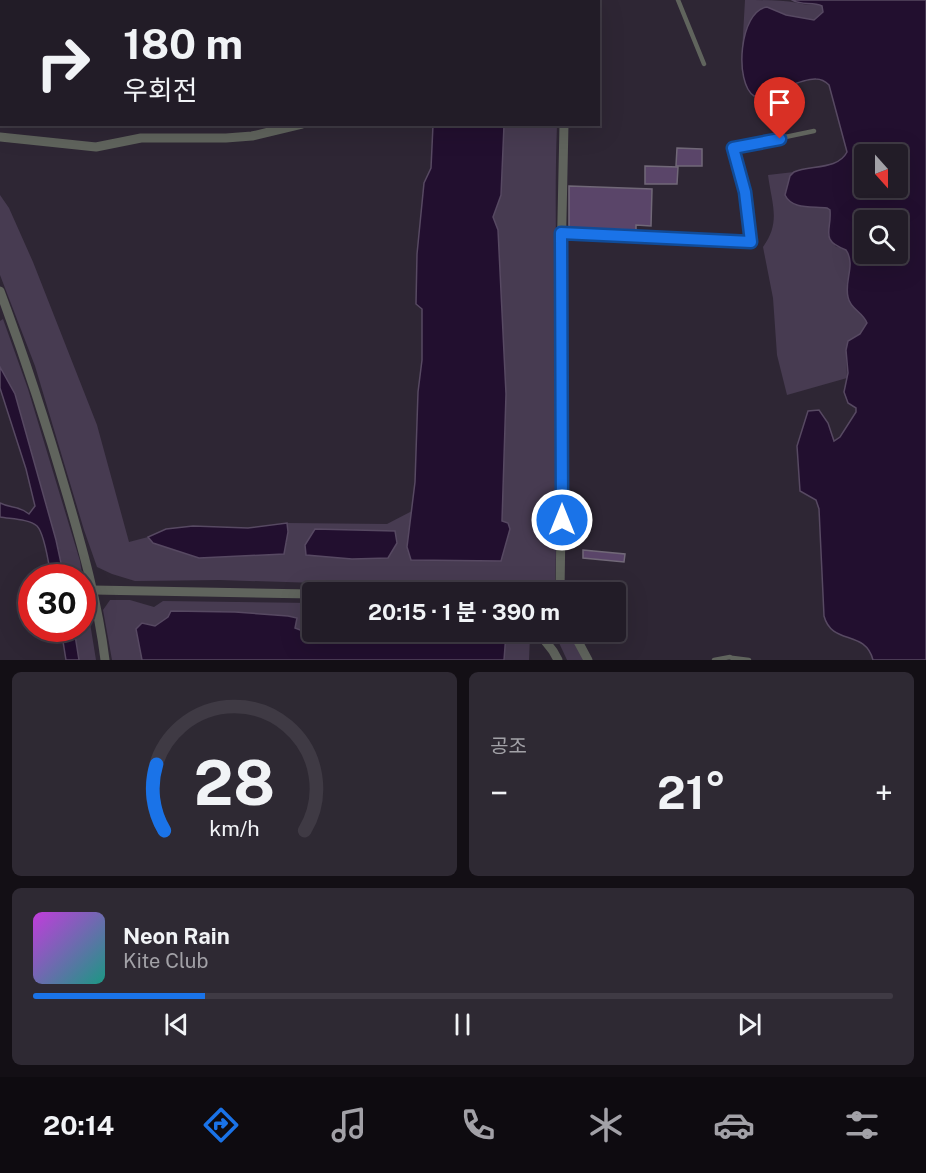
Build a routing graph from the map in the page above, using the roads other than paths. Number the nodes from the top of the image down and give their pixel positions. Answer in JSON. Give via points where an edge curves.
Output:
{"nodes":[{"id":1,"x":678,"y":0,"type":"edge"},
{"id":2,"x":704,"y":63,"type":"dead end"},
{"id":3,"x":294,"y":126,"type":"edge"},
{"id":4,"x":564,"y":126,"type":"edge"},
{"id":5,"x":814,"y":131,"type":"dead end"},
{"id":6,"x":0,"y":137,"type":"edge"},
{"id":7,"x":561,"y":233,"type":"junction"},
{"id":8,"x":0,"y":291,"type":"edge"},
{"id":9,"x":86,"y":564,"type":"edge"},
{"id":10,"x":561,"y":582,"type":"edge"},
{"id":11,"x":96,"y":590,"type":"edge"},
{"id":12,"x":302,"y":594,"type":"edge"},
{"id":13,"x":96,"y":608,"type":"edge"},
{"id":14,"x":546,"y":642,"type":"edge"},
{"id":15,"x":578,"y":642,"type":"edge"},
{"id":16,"x":733,"y":659,"type":"edge"},
{"id":17,"x":105,"y":660,"type":"edge"},
{"id":18,"x":558,"y":660,"type":"edge"},
{"id":19,"x":588,"y":660,"type":"edge"},
{"id":20,"x":714,"y":660,"type":"edge"},
{"id":21,"x":749,"y":660,"type":"edge"}],
"edges":[{"from":1,"to":2,"type":"lane"},
{"from":3,"to":6,"type":"street","via":[[252,136],[141,138],[96,147]]},
{"from":4,"to":7,"type":"street"},
{"from":5,"to":7,"type":"lane","via":[[733,148],[745,192],[751,242]]},
{"from":7,"to":10,"type":"street"},
{"from":8,"to":9,"type":"street","via":[[53,446]]},
{"from":11,"to":12,"type":"street"},
{"from":13,"to":17,"type":"street"},
{"from":14,"to":18,"type":"street"},
{"from":15,"to":19,"type":"street"},
{"from":16,"to":20,"type":"lane"},
{"from":16,"to":21,"type":"lane"}]}
